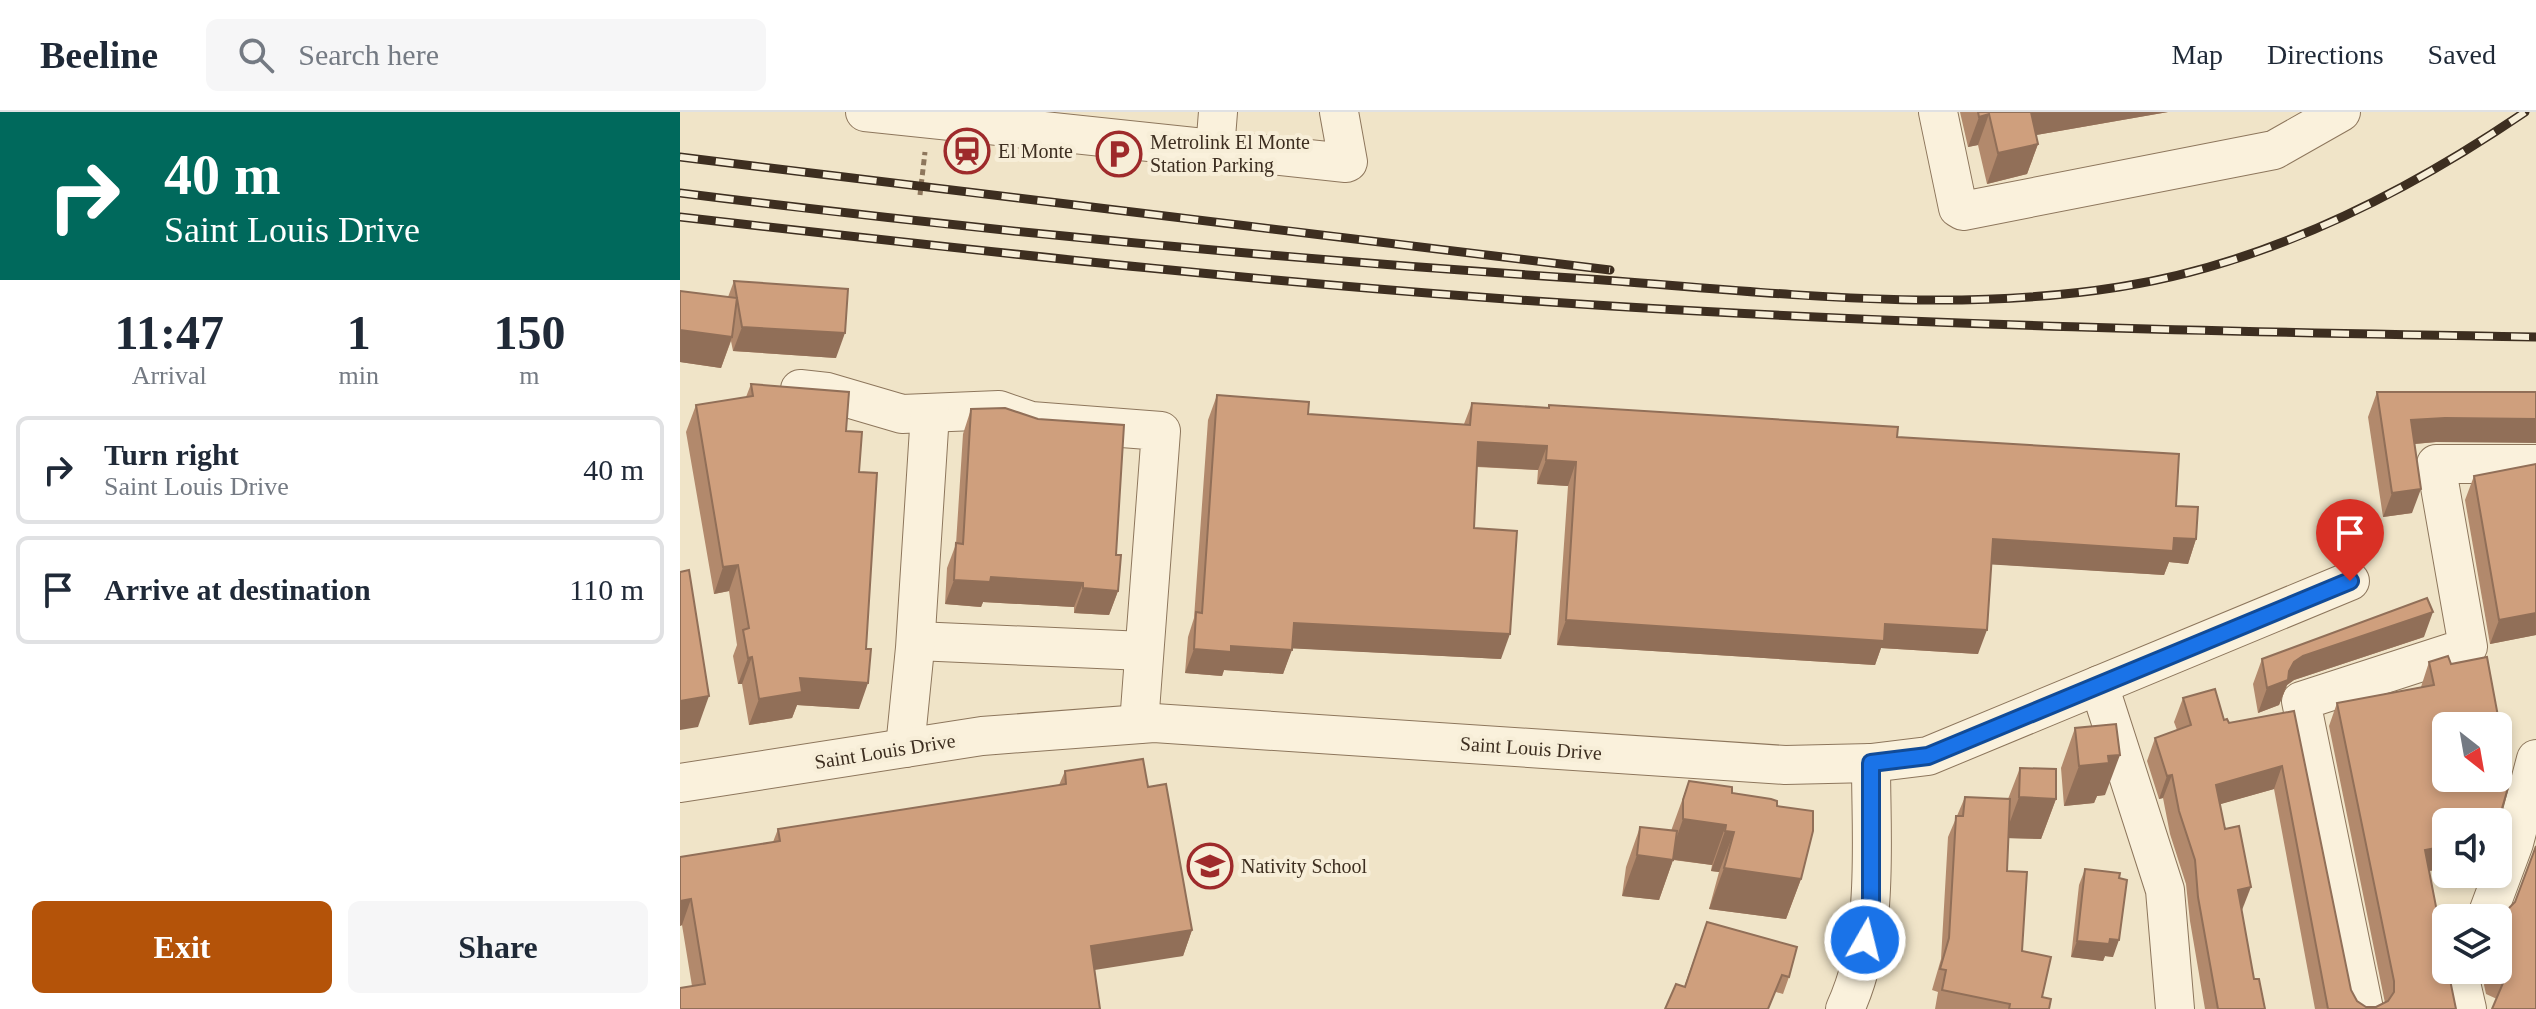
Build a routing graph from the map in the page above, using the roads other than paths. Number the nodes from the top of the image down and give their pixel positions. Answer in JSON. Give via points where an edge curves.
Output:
{"nodes":[{"id":1,"x":865,"y":112,"type":"edge"},
{"id":2,"x":1218,"y":112,"type":"edge"},
{"id":3,"x":1339,"y":112,"type":"edge"},
{"id":4,"x":1938,"y":112,"type":"edge"},
{"id":5,"x":2341,"y":112,"type":"edge"},
{"id":6,"x":1215,"y":150,"type":"junction"},
{"id":7,"x":791,"y":388,"type":"edge"},
{"id":8,"x":930,"y":413,"type":"junction"},
{"id":9,"x":2536,"y":464,"type":"edge"},
{"id":10,"x":2350,"y":581,"type":"dead end"},
{"id":11,"x":916,"y":641,"type":"junction"},
{"id":12,"x":1144,"y":651,"type":"junction"},
{"id":13,"x":2099,"y":685,"type":"junction"},
{"id":14,"x":1139,"y":724,"type":"junction"},
{"id":15,"x":905,"y":748,"type":"junction"},
{"id":16,"x":2536,"y":759,"type":"edge"},
{"id":17,"x":1871,"y":763,"type":"junction"},
{"id":18,"x":680,"y":783,"type":"edge"},
{"id":19,"x":2491,"y":904,"type":"edge"},
{"id":20,"x":2461,"y":984,"type":"edge"},
{"id":21,"x":1845,"y":1009,"type":"edge"},
{"id":22,"x":2175,"y":1009,"type":"edge"},
{"id":23,"x":2364,"y":1009,"type":"edge"},
{"id":24,"x":2467,"y":1009,"type":"edge"}],
"edges":[{"from":1,"to":6,"type":"street"},
{"from":2,"to":6,"type":"street"},
{"from":3,"to":6,"type":"street","via":[[1346,163]]},
{"from":4,"to":5,"type":"street","via":[[1960,211],[2274,150]]},
{"from":7,"to":8,"type":"street","via":[[827,392],[902,414]]},
{"from":8,"to":11,"type":"street"},
{"from":8,"to":12,"type":"street","via":[[999,410],[1031,421],[1161,431]]},
{"from":9,"to":23,"type":"street","via":[[2436,464],[2468,647],[2301,701]]},
{"from":10,"to":13,"type":"street","name":"Saint Louis Drive"},
{"from":11,"to":12,"type":"street"},
{"from":11,"to":15,"type":"street"},
{"from":12,"to":14,"type":"street"},
{"from":13,"to":17,"type":"street","name":"Saint Louis Drive","via":[[1928,756]]},
{"from":13,"to":22,"type":"street","via":[[2165,890]]},
{"from":14,"to":15,"type":"street","name":"Saint Louis Drive","via":[[982,736]]},
{"from":14,"to":17,"type":"street","name":"Saint Louis Drive","via":[[1785,765]]},
{"from":15,"to":18,"type":"street","name":"Saint Louis Drive"},
{"from":16,"to":19,"type":"street"},
{"from":17,"to":21,"type":"street","via":[[1871,915]]},
{"from":20,"to":24,"type":"street"}]}
